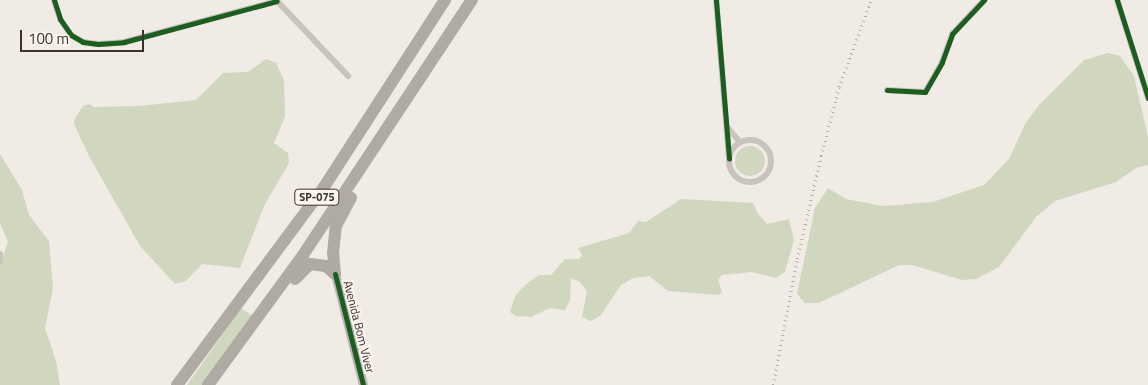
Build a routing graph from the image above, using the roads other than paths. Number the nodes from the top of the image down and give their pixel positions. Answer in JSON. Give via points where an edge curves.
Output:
{"nodes":[{"id":1,"x":54,"y":0,"type":"edge"},
{"id":2,"x":276,"y":0,"type":"edge"},
{"id":3,"x":445,"y":0,"type":"edge"},
{"id":4,"x":472,"y":0,"type":"edge"},
{"id":5,"x":716,"y":0,"type":"edge"},
{"id":6,"x":984,"y":0,"type":"edge"},
{"id":7,"x":1117,"y":0,"type":"edge"},
{"id":8,"x":348,"y":76,"type":"dead end"},
{"id":9,"x":887,"y":90,"type":"dead end"},
{"id":10,"x":1148,"y":98,"type":"edge"},
{"id":11,"x":727,"y":128,"type":"junction"},
{"id":12,"x":383,"y":138,"type":"junction"},
{"id":13,"x":740,"y":142,"type":"junction"},
{"id":14,"x":729,"y":158,"type":"junction"},
{"id":15,"x":335,"y":274,"type":"junction"},
{"id":16,"x":246,"y":336,"type":"junction"},
{"id":17,"x":177,"y":385,"type":"edge"},
{"id":18,"x":208,"y":385,"type":"edge"},
{"id":19,"x":363,"y":385,"type":"edge"}],
"edges":[{"from":1,"to":2,"type":"street","via":[[60,19],[71,35],[82,42],[98,44],[124,42]]},
{"from":2,"to":8,"type":"street"},
{"from":3,"to":17,"type":"highway","number":"SP-075","via":[[320,194]]},
{"from":4,"to":12,"type":"highway","number":"SP-075"},
{"from":5,"to":11,"type":"street"},
{"from":6,"to":9,"type":"street","via":[[952,34],[942,62],[925,92]]},
{"from":7,"to":10,"type":"street"},
{"from":11,"to":13,"type":"street"},
{"from":11,"to":14,"type":"street"},
{"from":12,"to":15,"type":"highway","via":[[336,226]]},
{"from":12,"to":16,"type":"highway","number":"SP-075"},
{"from":13,"to":14,"type":"street"},
{"from":13,"to":14,"type":"street","via":[[754,140],[767,148],[772,161],[767,175],[754,182],[741,181],[731,172]]},
{"from":15,"to":16,"type":"highway","via":[[318,263],[305,267],[262,322]]},
{"from":15,"to":19,"type":"street","name":"Avenida Bom Viver"},
{"from":16,"to":18,"type":"highway","number":"SP-075"}]}
